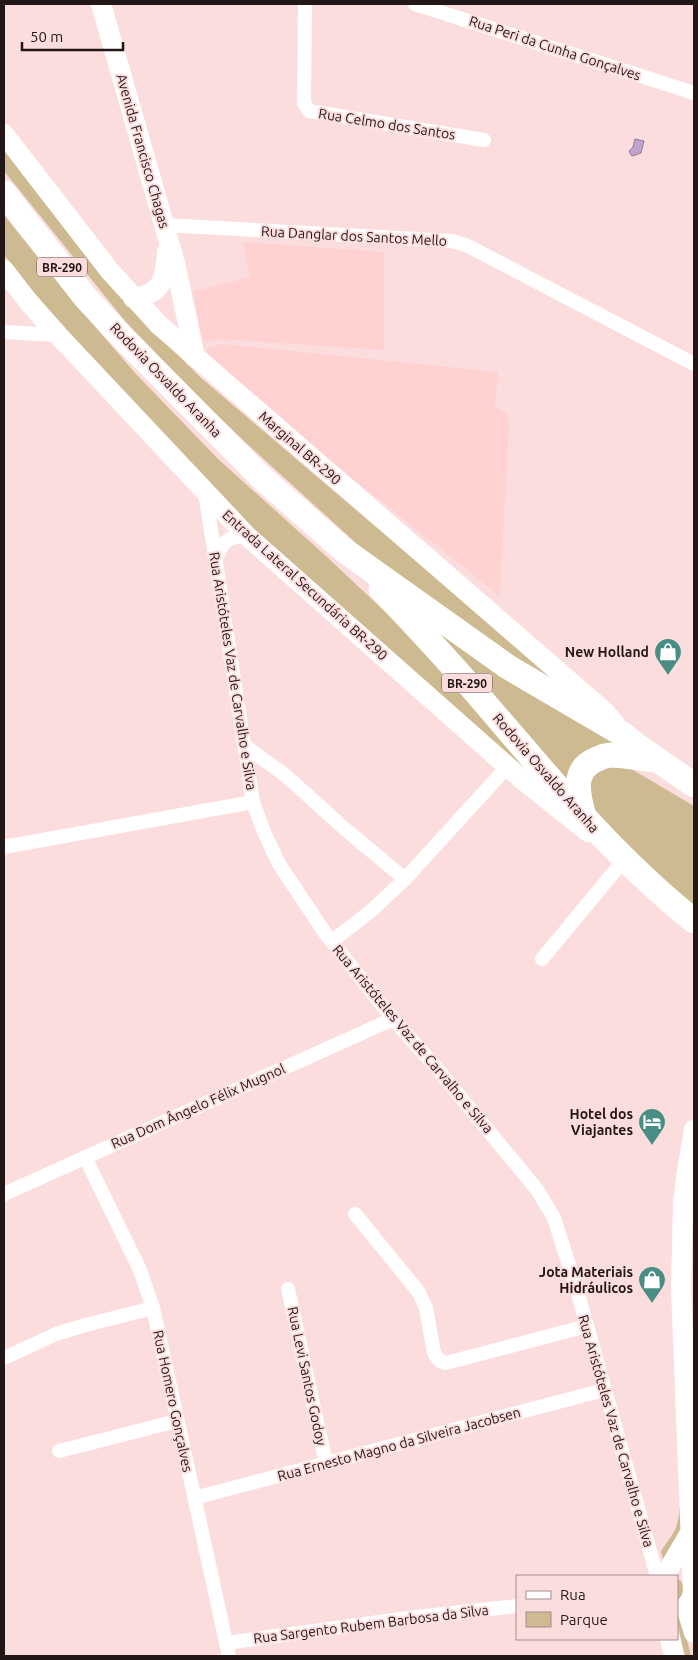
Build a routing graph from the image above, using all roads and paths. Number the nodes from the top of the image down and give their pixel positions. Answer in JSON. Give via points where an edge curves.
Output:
{"nodes":[{"id":1,"x":101,"y":4,"type":"edge"},
{"id":2,"x":305,"y":4,"type":"edge"},
{"id":3,"x":415,"y":4,"type":"edge"},
{"id":4,"x":694,"y":92,"type":"edge"},
{"id":5,"x":4,"y":134,"type":"edge"},
{"id":6,"x":484,"y":140,"type":"dead end"},
{"id":7,"x":4,"y":193,"type":"edge"},
{"id":8,"x":166,"y":232,"type":"junction"},
{"id":9,"x":4,"y":270,"type":"edge"},
{"id":10,"x":133,"y":298,"type":"junction"},
{"id":11,"x":4,"y":332,"type":"edge"},
{"id":12,"x":58,"y":335,"type":"junction"},
{"id":13,"x":195,"y":357,"type":"junction"},
{"id":14,"x":694,"y":364,"type":"edge"},
{"id":15,"x":205,"y":492,"type":"junction"},
{"id":16,"x":247,"y":536,"type":"junction"},
{"id":17,"x":346,"y":551,"type":"junction"},
{"id":18,"x":216,"y":561,"type":"junction"},
{"id":19,"x":624,"y":735,"type":"junction"},
{"id":20,"x":245,"y":746,"type":"junction"},
{"id":21,"x":659,"y":760,"type":"junction"},
{"id":22,"x":508,"y":766,"type":"junction"},
{"id":23,"x":694,"y":784,"type":"edge"},
{"id":24,"x":253,"y":802,"type":"junction"},
{"id":25,"x":584,"y":818,"type":"junction"},
{"id":26,"x":4,"y":848,"type":"edge"},
{"id":27,"x":619,"y":854,"type":"junction"},
{"id":28,"x":405,"y":879,"type":"junction"},
{"id":29,"x":694,"y":921,"type":"edge"},
{"id":30,"x":332,"y":941,"type":"junction"},
{"id":31,"x":542,"y":959,"type":"dead end"},
{"id":32,"x":392,"y":1019,"type":"junction"},
{"id":33,"x":694,"y":1130,"type":"edge"},
{"id":34,"x":85,"y":1157,"type":"junction"},
{"id":35,"x":4,"y":1194,"type":"edge"},
{"id":36,"x":355,"y":1214,"type":"dead end"},
{"id":37,"x":288,"y":1289,"type":"dead end"},
{"id":38,"x":153,"y":1308,"type":"junction"},
{"id":39,"x":587,"y":1326,"type":"junction"},
{"id":40,"x":4,"y":1358,"type":"edge"},
{"id":41,"x":604,"y":1390,"type":"junction"},
{"id":42,"x":177,"y":1420,"type":"junction"},
{"id":43,"x":59,"y":1451,"type":"dead end"},
{"id":44,"x":326,"y":1463,"type":"junction"},
{"id":45,"x":194,"y":1498,"type":"junction"},
{"id":46,"x":692,"y":1529,"type":"junction"},
{"id":47,"x":661,"y":1575,"type":"edge"},
{"id":48,"x":692,"y":1583,"type":"junction"},
{"id":49,"x":516,"y":1606,"type":"edge"},
{"id":50,"x":686,"y":1606,"type":"edge"},
{"id":51,"x":694,"y":1633,"type":"edge"},
{"id":52,"x":670,"y":1640,"type":"edge"},
{"id":53,"x":227,"y":1649,"type":"edge"},
{"id":54,"x":674,"y":1656,"type":"edge"}],
"edges":[{"from":1,"to":8,"type":"main road","name":"Avenida Francisco Chagas"},
{"from":2,"to":6,"type":"street","name":"Rua Celmo dos Santos","via":[[304,103],[309,111]]},
{"from":3,"to":4,"type":"street","name":"Rua Peri da Cunha Gonçalves"},
{"from":5,"to":10,"type":"main road","name":"Marginal BR-290"},
{"from":7,"to":17,"type":"highway","name":"Rodovia Osvaldo Aranha","number":"BR-290","via":[[85,297],[124,339],[263,479]]},
{"from":8,"to":10,"type":"main road","name":"Avenida Francisco Chagas","via":[[166,265],[162,284],[150,294]]},
{"from":8,"to":13,"type":"main road","name":"Avenida Francisco Chagas"},
{"from":8,"to":14,"type":"street","name":"Rua Danglar dos Santos Mello","via":[[452,241],[466,245]]},
{"from":9,"to":12,"type":"main road","name":"Entrada Lateral Secundária BR-290"},
{"from":10,"to":13,"type":"main road","name":"Marginal BR-290"},
{"from":11,"to":12,"type":"street"},
{"from":12,"to":15,"type":"main road","name":"Entrada Lateral Secundária BR-290"},
{"from":13,"to":19,"type":"main road","name":"Marginal BR-290","via":[[532,647],[604,711]]},
{"from":15,"to":16,"type":"main road","name":"Entrada Lateral Secundária BR-290"},
{"from":15,"to":18,"type":"street","name":"Rua Aristóteles Vaz de Carvalho e Silva"},
{"from":16,"to":18,"type":"street","via":[[236,536],[224,543]]},
{"from":16,"to":22,"type":"main road","name":"Entrada Lateral Secundária BR-290"},
{"from":17,"to":19,"type":"highway","name":"Rodovia Osvaldo Aranha","number":"BR-290","via":[[508,667]]},
{"from":17,"to":25,"type":"highway","name":"Rodovia Osvaldo Aranha","number":"BR-290"},
{"from":18,"to":20,"type":"street","name":"Rua Aristóteles Vaz de Carvalho e Silva"},
{"from":19,"to":21,"type":"highway","name":"Rodovia Osvaldo Aranha","number":"BR-290"},
{"from":20,"to":24,"type":"street","name":"Rua Aristóteles Vaz de Carvalho e Silva"},
{"from":20,"to":28,"type":"street"},
{"from":21,"to":23,"type":"highway","name":"Rodovia Osvaldo Aranha","number":"BR-290"},
{"from":21,"to":25,"type":"highway","number":"BR-290","via":[[612,755],[590,762],[583,769],[578,785]]},
{"from":22,"to":27,"type":"main road","name":"Entrada Lateral Secundária BR-290","via":[[577,825]]},
{"from":22,"to":28,"type":"street"},
{"from":24,"to":26,"type":"street"},
{"from":24,"to":30,"type":"street","name":"Rua Aristóteles Vaz de Carvalho e Silva","via":[[279,864]]},
{"from":25,"to":27,"type":"highway","name":"Rodovia Osvaldo Aranha","number":"BR-290"},
{"from":27,"to":29,"type":"highway","name":"Rodovia Osvaldo Aranha","number":"BR-290"},
{"from":27,"to":31,"type":"street","via":[[614,872]]},
{"from":28,"to":30,"type":"street"},
{"from":30,"to":32,"type":"street","name":"Rua Aristóteles Vaz de Carvalho e Silva"},
{"from":32,"to":34,"type":"street","name":"Rua Dom Ângelo Félix Mugnol"},
{"from":32,"to":39,"type":"street","name":"Rua Aristóteles Vaz de Carvalho e Silva","via":[[538,1191],[554,1218]]},
{"from":33,"to":46,"type":"main road","via":[[683,1204],[681,1289]]},
{"from":34,"to":35,"type":"street","name":"Rua Dom Ângelo Félix Mugnol"},
{"from":34,"to":38,"type":"street","name":"Rua Homero Gonçalves","via":[[140,1270]]},
{"from":36,"to":39,"type":"street","via":[[418,1291],[426,1308],[434,1353],[440,1361],[446,1363]]},
{"from":37,"to":44,"type":"street","name":"Rua Levi Santos Godoy"},
{"from":38,"to":40,"type":"street","via":[[56,1334]]},
{"from":38,"to":42,"type":"street","name":"Rua Homero Gonçalves"},
{"from":39,"to":41,"type":"street","name":"Rua Aristóteles Vaz de Carvalho e Silva"},
{"from":41,"to":44,"type":"street","name":"Rua Ernesto Magno da Silveira Jacobsen"},
{"from":41,"to":47,"type":"street","name":"Rua Aristóteles Vaz de Carvalho e Silva"},
{"from":42,"to":43,"type":"street"},
{"from":42,"to":45,"type":"street","name":"Rua Homero Gonçalves"},
{"from":44,"to":45,"type":"street","name":"Rua Ernesto Magno da Silveira Jacobsen"},
{"from":45,"to":53,"type":"street","name":"Rua Homero Gonçalves"},
{"from":46,"to":47,"type":"main road"},
{"from":46,"to":48,"type":"main road"},
{"from":47,"to":48,"type":"main road","via":[[674,1571],[688,1577]]},
{"from":48,"to":50,"type":"main road","via":[[693,1593]]},
{"from":49,"to":53,"type":"street","name":"Rua Sargento Rubem Barbosa da Silva","via":[[416,1617]]},
{"from":50,"to":51,"type":"main road"},
{"from":52,"to":54,"type":"main road"}]}
